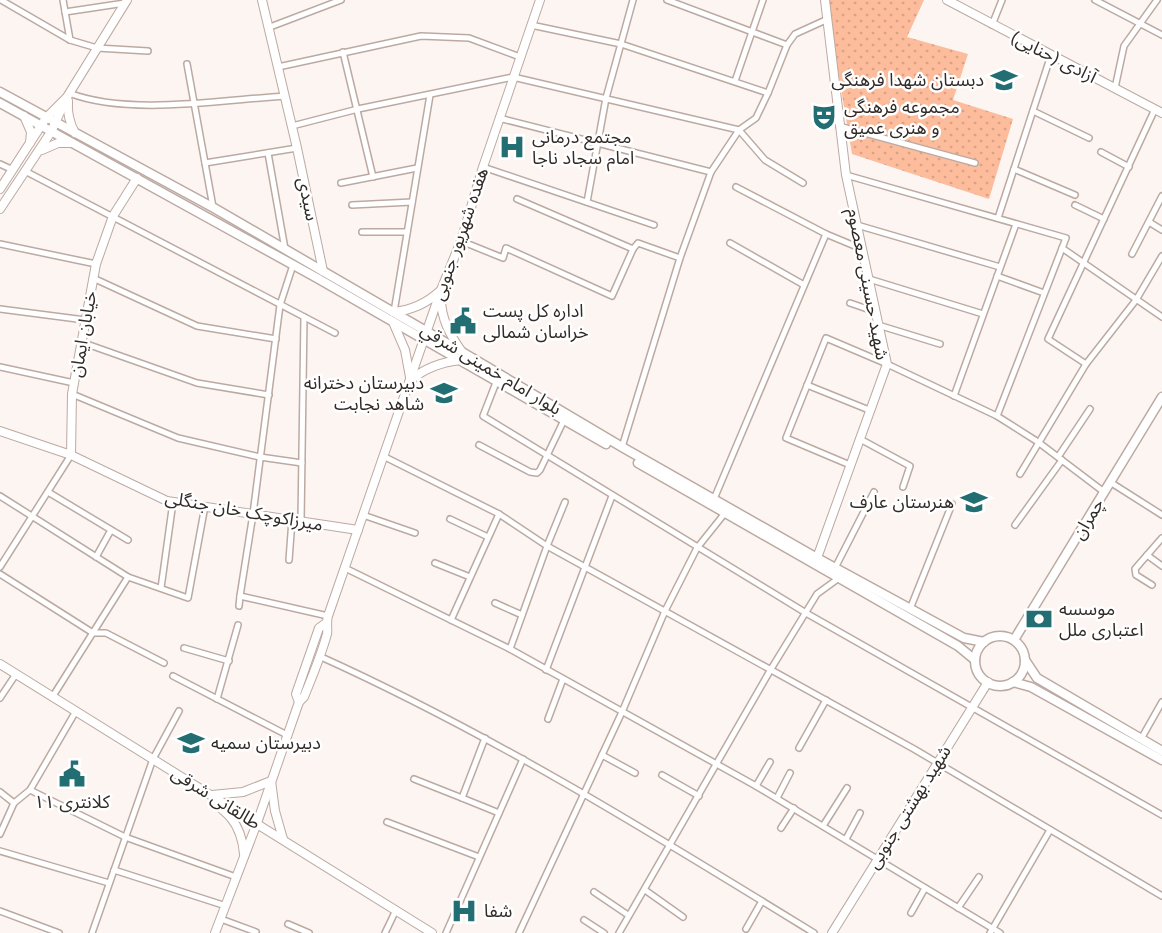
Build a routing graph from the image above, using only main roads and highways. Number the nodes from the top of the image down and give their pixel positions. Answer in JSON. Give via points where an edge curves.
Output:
{"nodes":[{"id":1,"x":262,"y":0,"type":"edge"},
{"id":2,"x":540,"y":0,"type":"edge"},
{"id":3,"x":825,"y":0,"type":"edge"},
{"id":4,"x":947,"y":0,"type":"edge"},
{"id":5,"x":126,"y":2,"type":"edge"},
{"id":6,"x":0,"y":93,"type":"edge"},
{"id":7,"x":68,"y":95,"type":"junction"},
{"id":8,"x":0,"y":103,"type":"edge"},
{"id":9,"x":1159,"y":111,"type":"edge"},
{"id":10,"x":24,"y":116,"type":"junction"},
{"id":11,"x":46,"y":118,"type":"junction"},
{"id":12,"x":56,"y":124,"type":"junction"},
{"id":13,"x":41,"y":127,"type":"junction"},
{"id":14,"x":51,"y":132,"type":"junction"},
{"id":15,"x":76,"y":134,"type":"junction"},
{"id":16,"x":70,"y":143,"type":"junction"},
{"id":17,"x":30,"y":144,"type":"junction"},
{"id":18,"x":38,"y":152,"type":"junction"},
{"id":19,"x":137,"y":178,"type":"junction"},
{"id":20,"x":0,"y":189,"type":"edge"},
{"id":21,"x":0,"y":209,"type":"edge"},
{"id":22,"x":304,"y":266,"type":"junction"},
{"id":23,"x":320,"y":273,"type":"junction"},
{"id":24,"x":441,"y":290,"type":"junction"},
{"id":25,"x":393,"y":317,"type":"junction"},
{"id":26,"x":425,"y":335,"type":"junction"},
{"id":27,"x":462,"y":356,"type":"junction"},
{"id":28,"x":410,"y":381,"type":"junction"},
{"id":29,"x":1162,"y":397,"type":"edge"},
{"id":30,"x":0,"y":431,"type":"edge"},
{"id":31,"x":71,"y":455,"type":"junction"},
{"id":32,"x":358,"y":530,"type":"junction"},
{"id":33,"x":817,"y":558,"type":"junction"},
{"id":34,"x":327,"y":620,"type":"junction"},
{"id":35,"x":1014,"y":640,"type":"junction"},
{"id":36,"x":984,"y":642,"type":"junction"},
{"id":37,"x":975,"y":660,"type":"junction"},
{"id":38,"x":1025,"y":660,"type":"junction"},
{"id":39,"x":0,"y":664,"type":"edge"},
{"id":40,"x":988,"y":682,"type":"junction"},
{"id":41,"x":1013,"y":682,"type":"junction"},
{"id":42,"x":299,"y":702,"type":"junction"},
{"id":43,"x":1162,"y":751,"type":"edge"},
{"id":44,"x":1162,"y":760,"type":"edge"},
{"id":45,"x":271,"y":781,"type":"junction"},
{"id":46,"x":212,"y":795,"type":"junction"},
{"id":47,"x":257,"y":823,"type":"junction"},
{"id":48,"x":283,"y":839,"type":"junction"},
{"id":49,"x":244,"y":858,"type":"junction"},
{"id":50,"x":215,"y":933,"type":"edge"},
{"id":51,"x":432,"y":933,"type":"edge"},
{"id":52,"x":832,"y":933,"type":"edge"}],
"edges":[{"from":1,"to":23,"type":"main road","name":"سیدی","via":[[297,148]]},
{"from":2,"to":24,"type":"main road","name":"هفده شهریور جنوبی","via":[[461,241]]},
{"from":3,"to":33,"type":"main road","name":"شهید حسینی معصوم","via":[[846,175],[887,364]]},
{"from":4,"to":9,"type":"main road","name":"آزادی (حنایی)"},
{"from":5,"to":7,"type":"main road"},
{"from":6,"to":11,"type":"main road","name":"بلوار امام خمینی شرقي"},
{"from":7,"to":11,"type":"main road"},
{"from":7,"to":12,"type":"main road"},
{"from":7,"to":15,"type":"main road","via":[[67,111]]},
{"from":8,"to":10,"type":"main road","name":"بلوار امام خمینی شرقي"},
{"from":10,"to":13,"type":"main road","name":"بلوار امام خمینی شرقي"},
{"from":10,"to":17,"type":"main road","via":[[31,132]]},
{"from":11,"to":12,"type":"main road","name":"بلوار امام خمینی شرقي"},
{"from":11,"to":13,"type":"main road"},
{"from":12,"to":14,"type":"main road"},
{"from":12,"to":15,"type":"main road","name":"بلوار امام خمینی شرقي"},
{"from":13,"to":14,"type":"main road","name":"بلوار امام خمینی شرقي"},
{"from":13,"to":17,"type":"main road"},
{"from":14,"to":16,"type":"main road","name":"بلوار امام خمینی شرقي"},
{"from":14,"to":18,"type":"main road"},
{"from":15,"to":22,"type":"main road","name":"بلوار امام خمینی شرقي","via":[[285,249]]},
{"from":16,"to":18,"type":"main road"},
{"from":16,"to":19,"type":"main road","name":"بلوار امام خمینی شرقي"},
{"from":17,"to":20,"type":"main road"},
{"from":18,"to":21,"type":"main road"},
{"from":19,"to":22,"type":"main road","name":"بلوار امام خمینی شرقي","via":[[293,265]]},
{"from":19,"to":31,"type":"main road","name":"خیابان ایمان","via":[[113,216],[96,264],[72,393]]},
{"from":22,"to":23,"type":"main road","name":"بلوار امام خمینی شرقي"},
{"from":23,"to":25,"type":"main road","name":"بلوار امام خمینی شرقي"},
{"from":24,"to":25,"type":"main road","via":[[433,298]]},
{"from":24,"to":26,"type":"main road","name":"هفده شهریور جنوبی"},
{"from":24,"to":27,"type":"main road","via":[[445,323]]},
{"from":25,"to":26,"type":"main road","name":"بلوار امام خمینی شرقي"},
{"from":25,"to":28,"type":"main road","via":[[405,350]]},
{"from":26,"to":27,"type":"main road","name":"بلوار امام خمینی شرقي"},
{"from":26,"to":28,"type":"main road","name":"هفده شهریور جنوبی"},
{"from":27,"to":28,"type":"main road","via":[[428,368]]},
{"from":27,"to":33,"type":"main road","name":"بلوار امام خمینی شرقي"},
{"from":27,"to":37,"type":"main road","name":"بلوار امام خمینی شرقي","via":[[564,420],[958,645]]},
{"from":28,"to":32,"type":"main road","name":"هفده شهریور جنوبی"},
{"from":29,"to":35,"type":"main road","name":"چمران"},
{"from":30,"to":31,"type":"main road","name":"میرزاکوچک خان جنگلی"},
{"from":31,"to":32,"type":"main road","name":"میرزاکوچک خان جنگلی","via":[[167,501]]},
{"from":32,"to":34,"type":"main road","name":"هفده شهریور جنوبی"},
{"from":33,"to":36,"type":"main road","name":"بلوار امام خمینی شرقي","via":[[964,638]]},
{"from":34,"to":42,"type":"main road","name":"هفده شهریور جنوبی","via":[[328,631]]},
{"from":34,"to":42,"type":"main road","name":"هفده شهریور جنوبی","via":[[318,628],[299,683]]},
{"from":35,"to":36,"type":"main road","via":[[998,636]]},
{"from":35,"to":38,"type":"main road"},
{"from":36,"to":37,"type":"main road"},
{"from":37,"to":40,"type":"main road","via":[[978,673]]},
{"from":38,"to":41,"type":"main road","via":[[1022,673]]},
{"from":38,"to":43,"type":"main road","via":[[1037,678]]},
{"from":39,"to":46,"type":"main road","name":"طالقانی شرقی"},
{"from":40,"to":41,"type":"main road","via":[[1000,686]]},
{"from":40,"to":52,"type":"main road","name":"شهید بهشتی جنوبی"},
{"from":41,"to":44,"type":"main road","via":[[1031,687]]},
{"from":42,"to":45,"type":"main road","name":"هفده شهریور جنوبی"},
{"from":45,"to":46,"type":"main road","via":[[243,792]]},
{"from":45,"to":47,"type":"main road","name":"هفده شهریور جنوبی"},
{"from":45,"to":48,"type":"main road"},
{"from":46,"to":47,"type":"main road","name":"طالقانی شرقی"},
{"from":46,"to":49,"type":"main road","via":[[240,832]]},
{"from":47,"to":48,"type":"main road","name":"طالقانی شرقی"},
{"from":47,"to":49,"type":"main road","name":"هفده شهریور جنوبی"},
{"from":48,"to":51,"type":"main road","name":"طالقانی شرقی"},
{"from":49,"to":50,"type":"main road","name":"هفده شهریور جنوبی"}]}
